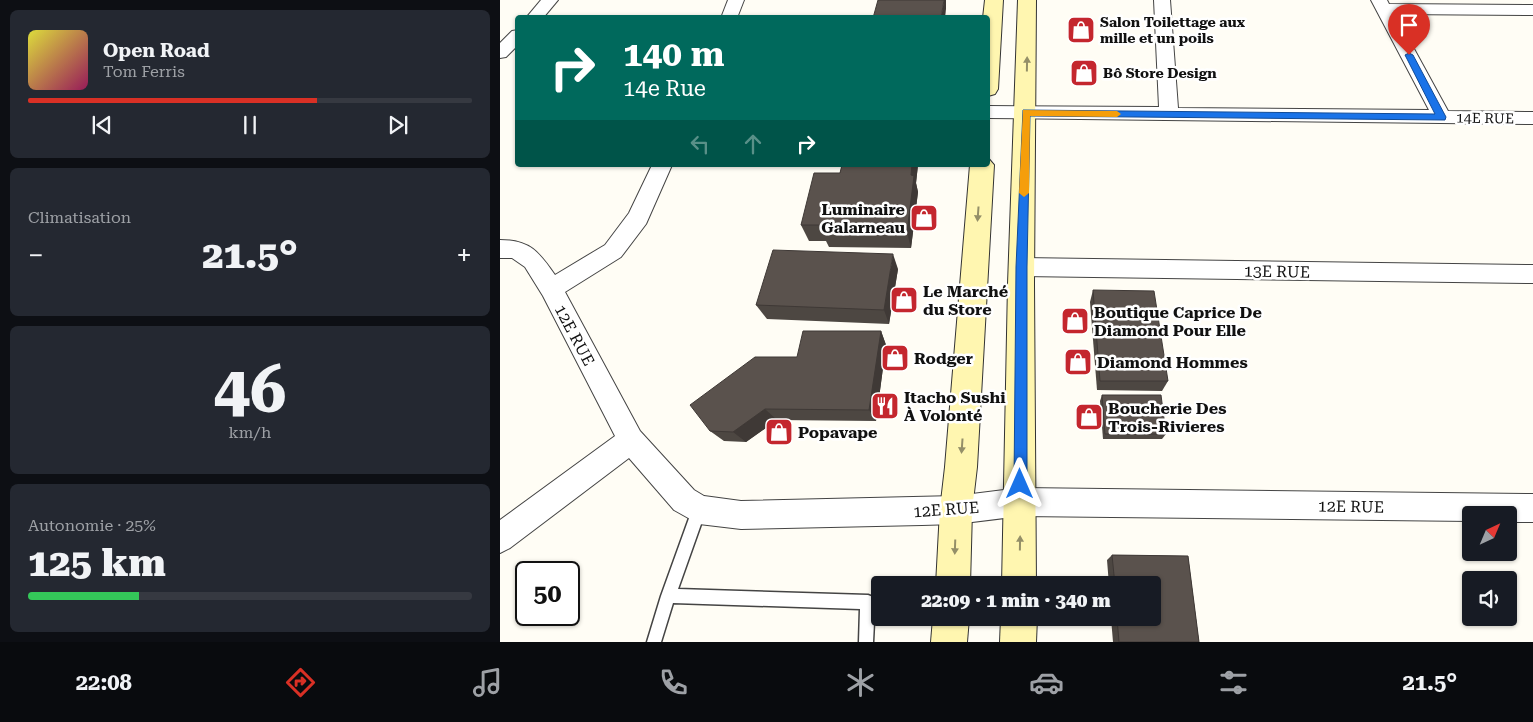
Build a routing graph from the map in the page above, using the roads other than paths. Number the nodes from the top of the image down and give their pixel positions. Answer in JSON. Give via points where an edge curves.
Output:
{"nodes":[{"id":1,"x":550,"y":0,"type":"edge"},
{"id":2,"x":736,"y":0,"type":"edge"},
{"id":3,"x":994,"y":0,"type":"edge"},
{"id":4,"x":1028,"y":0,"type":"edge"},
{"id":5,"x":1162,"y":0,"type":"edge"},
{"id":6,"x":1382,"y":4,"type":"edge"},
{"id":7,"x":1533,"y":10,"type":"edge"},
{"id":8,"x":537,"y":15,"type":"edge"},
{"id":9,"x":729,"y":15,"type":"edge"},
{"id":10,"x":515,"y":38,"type":"edge"},
{"id":11,"x":500,"y":54,"type":"edge"},
{"id":12,"x":990,"y":59,"type":"edge"},
{"id":13,"x":990,"y":112,"type":"edge"},
{"id":14,"x":1026,"y":113,"type":"junction"},
{"id":15,"x":1169,"y":114,"type":"junction"},
{"id":16,"x":1442,"y":117,"type":"junction"},
{"id":17,"x":1533,"y":118,"type":"edge"},
{"id":18,"x":661,"y":167,"type":"edge"},
{"id":19,"x":982,"y":167,"type":"edge"},
{"id":20,"x":500,"y":249,"type":"edge"},
{"id":21,"x":1022,"y":267,"type":"junction"},
{"id":22,"x":1533,"y":274,"type":"edge"},
{"id":23,"x":551,"y":289,"type":"junction"},
{"id":24,"x":631,"y":440,"type":"junction"},
{"id":25,"x":1021,"y":502,"type":"junction"},
{"id":26,"x":1533,"y":508,"type":"edge"},
{"id":27,"x":699,"y":510,"type":"junction"},
{"id":28,"x":956,"y":510,"type":"junction"},
{"id":29,"x":500,"y":538,"type":"edge"},
{"id":30,"x":953,"y":576,"type":"edge"},
{"id":31,"x":1019,"y":576,"type":"edge"},
{"id":32,"x":668,"y":596,"type":"junction"},
{"id":33,"x":950,"y":626,"type":"edge"},
{"id":34,"x":1019,"y":626,"type":"edge"},
{"id":35,"x":654,"y":642,"type":"edge"},
{"id":36,"x":866,"y":642,"type":"edge"},
{"id":37,"x":949,"y":642,"type":"edge"},
{"id":38,"x":1018,"y":642,"type":"edge"}],
"edges":[{"from":1,"to":8,"type":"street"},
{"from":2,"to":9,"type":"street"},
{"from":3,"to":12,"type":"main road"},
{"from":14,"to":4,"type":"main road","one_way":true},
{"from":5,"to":15,"type":"street"},
{"from":6,"to":7,"type":"street"},
{"from":6,"to":16,"type":"street"},
{"from":10,"to":11,"type":"street"},
{"from":13,"to":14,"type":"street","name":"14E RUE"},
{"from":14,"to":15,"type":"street","name":"14E RUE"},
{"from":14,"to":21,"type":"main road"},
{"from":15,"to":16,"type":"street","name":"14E RUE"},
{"from":16,"to":17,"type":"street","name":"14E RUE"},
{"from":18,"to":23,"type":"street","via":[[638,218],[613,251]]},
{"from":19,"to":28,"type":"main road","one_way":true},
{"from":20,"to":23,"type":"street","name":"12E RUE","via":[[516,249],[533,262]]},
{"from":21,"to":22,"type":"street","name":"13E RUE"},
{"from":21,"to":25,"type":"main road"},
{"from":23,"to":24,"type":"street","name":"12E RUE"},
{"from":24,"to":27,"type":"street","name":"12E RUE","via":[[684,500]]},
{"from":24,"to":29,"type":"street"},
{"from":25,"to":26,"type":"street","name":"12E RUE"},
{"from":25,"to":28,"type":"street","name":"12E RUE"},
{"from":31,"to":25,"type":"main road","one_way":true},
{"from":27,"to":28,"type":"street","name":"12E RUE","via":[[741,515]]},
{"from":27,"to":32,"type":"lane"},
{"from":28,"to":30,"type":"main road","one_way":true},
{"from":32,"to":35,"type":"lane"},
{"from":32,"to":36,"type":"lane","via":[[868,602]]},
{"from":33,"to":37,"type":"main road"},
{"from":34,"to":38,"type":"main road"}]}
